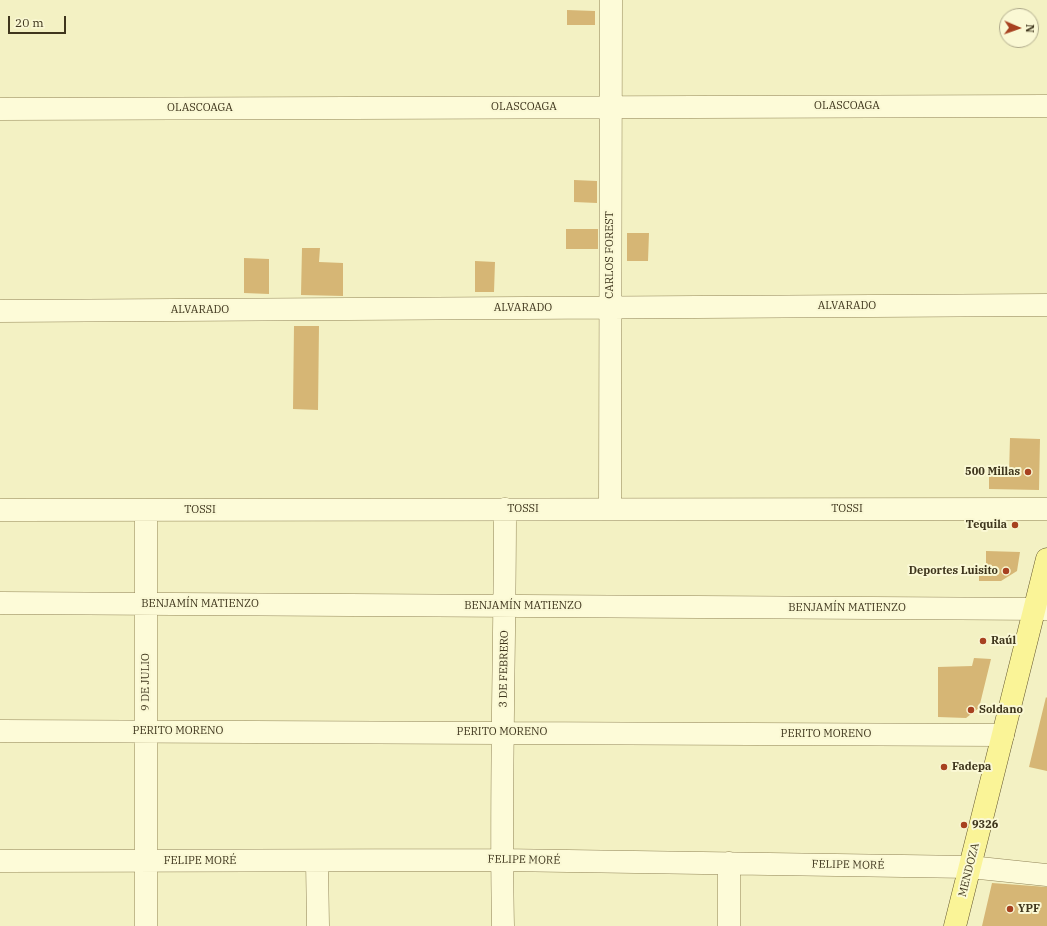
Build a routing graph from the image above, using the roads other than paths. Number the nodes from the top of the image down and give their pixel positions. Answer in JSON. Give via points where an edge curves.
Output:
{"nodes":[{"id":1,"x":611,"y":0,"type":"edge"},
{"id":2,"x":1047,"y":106,"type":"edge"},
{"id":3,"x":611,"y":107,"type":"junction"},
{"id":4,"x":0,"y":109,"type":"edge"},
{"id":5,"x":1047,"y":305,"type":"edge"},
{"id":6,"x":610,"y":307,"type":"junction"},
{"id":7,"x":0,"y":311,"type":"edge"},
{"id":8,"x":1047,"y":508,"type":"edge"},
{"id":9,"x":504,"y":509,"type":"junction"},
{"id":10,"x":610,"y":509,"type":"junction"},
{"id":11,"x":0,"y":510,"type":"edge"},
{"id":12,"x":146,"y":510,"type":"junction"},
{"id":13,"x":1047,"y":559,"type":"edge"},
{"id":14,"x":0,"y":603,"type":"edge"},
{"id":15,"x":146,"y":604,"type":"junction"},
{"id":16,"x":505,"y":606,"type":"junction"},
{"id":17,"x":1041,"y":609,"type":"edge"},
{"id":18,"x":0,"y":731,"type":"edge"},
{"id":19,"x":146,"y":731,"type":"junction"},
{"id":20,"x":502,"y":732,"type":"junction"},
{"id":21,"x":1003,"y":735,"type":"junction"},
{"id":22,"x":317,"y":860,"type":"junction"},
{"id":23,"x":501,"y":860,"type":"junction"},
{"id":24,"x":0,"y":861,"type":"edge"},
{"id":25,"x":146,"y":861,"type":"junction"},
{"id":26,"x":729,"y":863,"type":"junction"},
{"id":27,"x":970,"y":866,"type":"junction"},
{"id":28,"x":1047,"y":875,"type":"edge"},
{"id":29,"x":146,"y":926,"type":"edge"},
{"id":30,"x":318,"y":926,"type":"edge"},
{"id":31,"x":503,"y":926,"type":"edge"},
{"id":32,"x":730,"y":926,"type":"edge"},
{"id":33,"x":956,"y":926,"type":"edge"}],
"edges":[{"from":1,"to":3,"type":"street","name":"CARLOS FOREST"},
{"from":2,"to":3,"type":"street","name":"OLASCOAGA"},
{"from":3,"to":4,"type":"street","name":"OLASCOAGA"},
{"from":3,"to":6,"type":"street","name":"CARLOS FOREST"},
{"from":5,"to":6,"type":"street","name":"ALVARADO"},
{"from":6,"to":7,"type":"street","name":"ALVARADO"},
{"from":6,"to":10,"type":"street","name":"CARLOS FOREST"},
{"from":8,"to":10,"type":"street","name":"TOSSI"},
{"from":9,"to":10,"type":"street","name":"TOSSI"},
{"from":9,"to":12,"type":"street","name":"TOSSI"},
{"from":9,"to":16,"type":"street","name":"3 DE FEBRERO"},
{"from":11,"to":12,"type":"street","name":"TOSSI"},
{"from":12,"to":15,"type":"street","name":"9 DE JULIO"},
{"from":13,"to":17,"type":"main road","name":"MENDOZA"},
{"from":14,"to":15,"type":"street","name":"BENJAMÍN MATIENZO"},
{"from":15,"to":16,"type":"street","name":"BENJAMÍN MATIENZO"},
{"from":15,"to":19,"type":"street","name":"9 DE JULIO"},
{"from":16,"to":17,"type":"street","name":"BENJAMÍN MATIENZO"},
{"from":16,"to":20,"type":"street","name":"3 DE FEBRERO"},
{"from":17,"to":21,"type":"main road","name":"MENDOZA"},
{"from":18,"to":19,"type":"street","name":"PERITO MORENO"},
{"from":19,"to":20,"type":"street","name":"PERITO MORENO"},
{"from":19,"to":25,"type":"street","name":"9 DE JULIO"},
{"from":20,"to":21,"type":"street","name":"PERITO MORENO"},
{"from":20,"to":23,"type":"street","name":"3 DE FEBRERO"},
{"from":21,"to":27,"type":"main road","name":"MENDOZA"},
{"from":22,"to":23,"type":"street","name":"FELIPE MORÉ"},
{"from":22,"to":25,"type":"street","name":"FELIPE MORÉ"},
{"from":22,"to":30,"type":"street"},
{"from":23,"to":26,"type":"street","name":"FELIPE MORÉ"},
{"from":23,"to":31,"type":"street","name":"3 DE FEBRERO"},
{"from":24,"to":25,"type":"street","name":"FELIPE MORÉ"},
{"from":25,"to":29,"type":"street","name":"9 DE JULIO"},
{"from":26,"to":27,"type":"street","name":"FELIPE MORÉ"},
{"from":26,"to":32,"type":"street"},
{"from":27,"to":28,"type":"street","name":"FELIPE MORÉ"},
{"from":27,"to":33,"type":"main road","name":"MENDOZA"}]}
